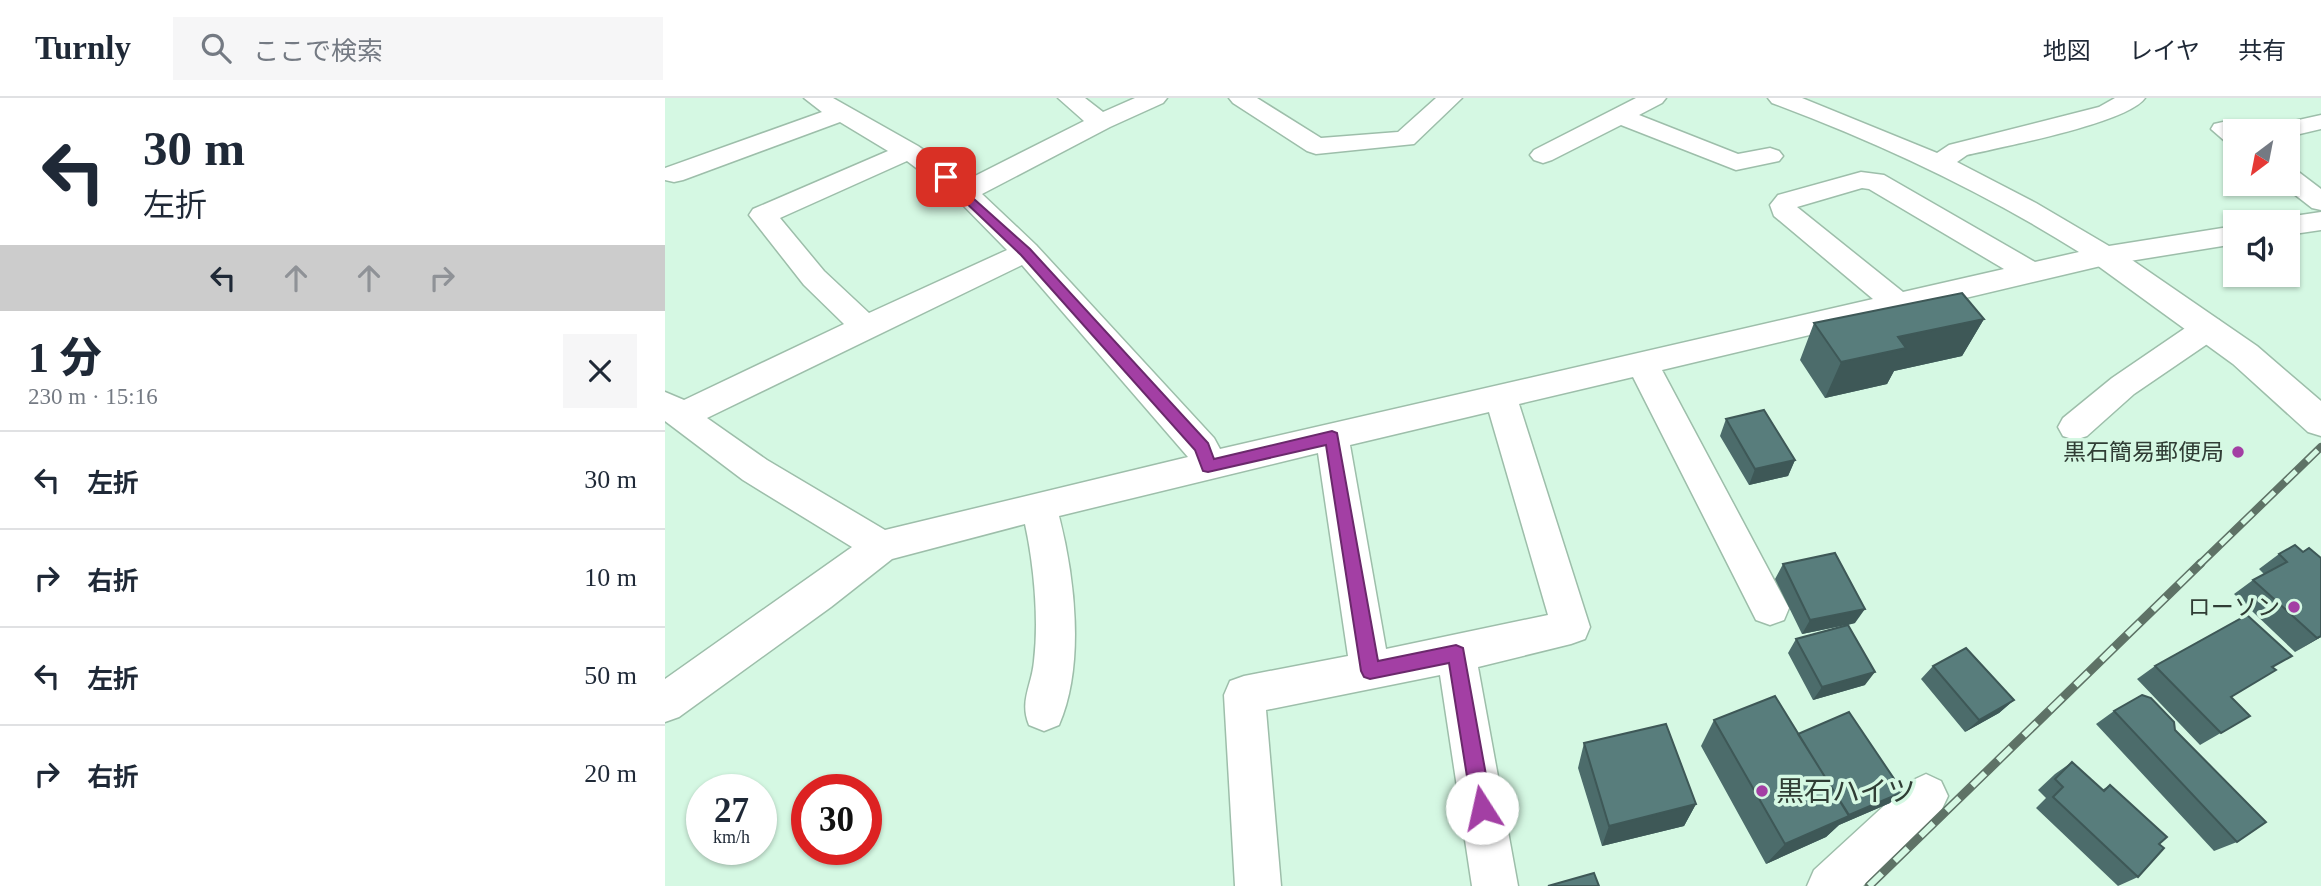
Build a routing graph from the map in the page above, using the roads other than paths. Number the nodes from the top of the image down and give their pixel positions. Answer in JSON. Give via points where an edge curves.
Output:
{"nodes":[{"id":1,"x":816,"y":98,"type":"edge"},
{"id":2,"x":1070,"y":98,"type":"edge"},
{"id":3,"x":1155,"y":98,"type":"edge"},
{"id":4,"x":1241,"y":98,"type":"edge"},
{"id":5,"x":1450,"y":98,"type":"edge"},
{"id":6,"x":1654,"y":98,"type":"edge"},
{"id":7,"x":1780,"y":98,"type":"edge"},
{"id":8,"x":2133,"y":98,"type":"edge"},
{"id":9,"x":841,"y":113,"type":"junction"},
{"id":10,"x":1620,"y":116,"type":"junction"},
{"id":11,"x":1101,"y":122,"type":"junction"},
{"id":12,"x":2321,"y":122,"type":"edge"},
{"id":13,"x":2300,"y":127,"type":"edge"},
{"id":14,"x":908,"y":151,"type":"junction"},
{"id":15,"x":1543,"y":155,"type":"dead end"},
{"id":16,"x":1770,"y":156,"type":"dead end"},
{"id":17,"x":1941,"y":162,"type":"junction"},
{"id":18,"x":674,"y":174,"type":"dead end"},
{"id":19,"x":2300,"y":186,"type":"edge"},
{"id":20,"x":965,"y":192,"type":"junction"},
{"id":21,"x":2321,"y":202,"type":"edge"},
{"id":22,"x":2321,"y":220,"type":"edge"},
{"id":23,"x":2300,"y":224,"type":"edge"},
{"id":24,"x":2223,"y":237,"type":"edge"},
{"id":25,"x":1026,"y":252,"type":"junction"},
{"id":26,"x":2105,"y":256,"type":"junction"},
{"id":27,"x":2030,"y":272,"type":"junction"},
{"id":28,"x":1897,"y":303,"type":"junction"},
{"id":29,"x":865,"y":327,"type":"junction"},
{"id":30,"x":2208,"y":328,"type":"junction"},
{"id":31,"x":1642,"y":363,"type":"junction"},
{"id":32,"x":1501,"y":397,"type":"junction"},
{"id":33,"x":673,"y":410,"type":"edge"},
{"id":34,"x":2321,"y":422,"type":"edge"},
{"id":35,"x":2075,"y":428,"type":"dead end"},
{"id":36,"x":1332,"y":437,"type":"junction"},
{"id":37,"x":1208,"y":466,"type":"junction"},
{"id":38,"x":1039,"y":506,"type":"junction"},
{"id":39,"x":881,"y":546,"type":"junction"},
{"id":40,"x":1770,"y":608,"type":"dead end"},
{"id":41,"x":1456,"y":654,"type":"junction"},
{"id":42,"x":1370,"y":671,"type":"junction"},
{"id":43,"x":666,"y":702,"type":"edge"},
{"id":44,"x":1044,"y":712,"type":"dead end"},
{"id":45,"x":1926,"y":796,"type":"dead end"},
{"id":46,"x":1258,"y":886,"type":"edge"},
{"id":47,"x":1495,"y":886,"type":"edge"},
{"id":48,"x":1830,"y":886,"type":"edge"}],
"edges":[{"from":1,"to":9,"type":"street"},
{"from":2,"to":11,"type":"street"},
{"from":3,"to":11,"type":"street"},
{"from":4,"to":5,"type":"street","via":[[1316,146],[1405,139]]},
{"from":6,"to":10,"type":"street"},
{"from":7,"to":17,"type":"street"},
{"from":8,"to":17,"type":"street","via":[[2108,112],[1958,150]]},
{"from":9,"to":14,"type":"street"},
{"from":9,"to":18,"type":"street"},
{"from":10,"to":15,"type":"street"},
{"from":10,"to":16,"type":"street","via":[[1736,162]]},
{"from":11,"to":20,"type":"street"},
{"from":12,"to":13,"type":"street"},
{"from":14,"to":20,"type":"street"},
{"from":14,"to":29,"type":"street","via":[[763,215],[814,278]]},
{"from":17,"to":26,"type":"street","via":[[2050,220]]},
{"from":19,"to":21,"type":"street"},
{"from":20,"to":25,"type":"street"},
{"from":22,"to":23,"type":"street"},
{"from":24,"to":26,"type":"street"},
{"from":25,"to":29,"type":"street"},
{"from":25,"to":37,"type":"street","via":[[1202,447]]},
{"from":26,"to":27,"type":"street"},
{"from":26,"to":30,"type":"street"},
{"from":27,"to":28,"type":"street"},
{"from":27,"to":28,"type":"street","via":[[1875,181],[1861,180],[1783,205]]},
{"from":28,"to":31,"type":"street"},
{"from":29,"to":33,"type":"street"},
{"from":30,"to":34,"type":"street"},
{"from":30,"to":35,"type":"street","via":[[2123,386]]},
{"from":31,"to":32,"type":"street"},
{"from":31,"to":40,"type":"street"},
{"from":32,"to":36,"type":"street"},
{"from":32,"to":41,"type":"street","via":[[1571,627]]},
{"from":33,"to":39,"type":"street","via":[[755,470]]},
{"from":36,"to":37,"type":"street"},
{"from":36,"to":42,"type":"street"},
{"from":37,"to":38,"type":"street"},
{"from":38,"to":39,"type":"street"},
{"from":38,"to":44,"type":"street","via":[[1053,586],[1054,661]]},
{"from":39,"to":43,"type":"street"},
{"from":41,"to":42,"type":"street"},
{"from":41,"to":47,"type":"street"},
{"from":42,"to":46,"type":"street","via":[[1244,695]]},
{"from":45,"to":48,"type":"street"}]}
